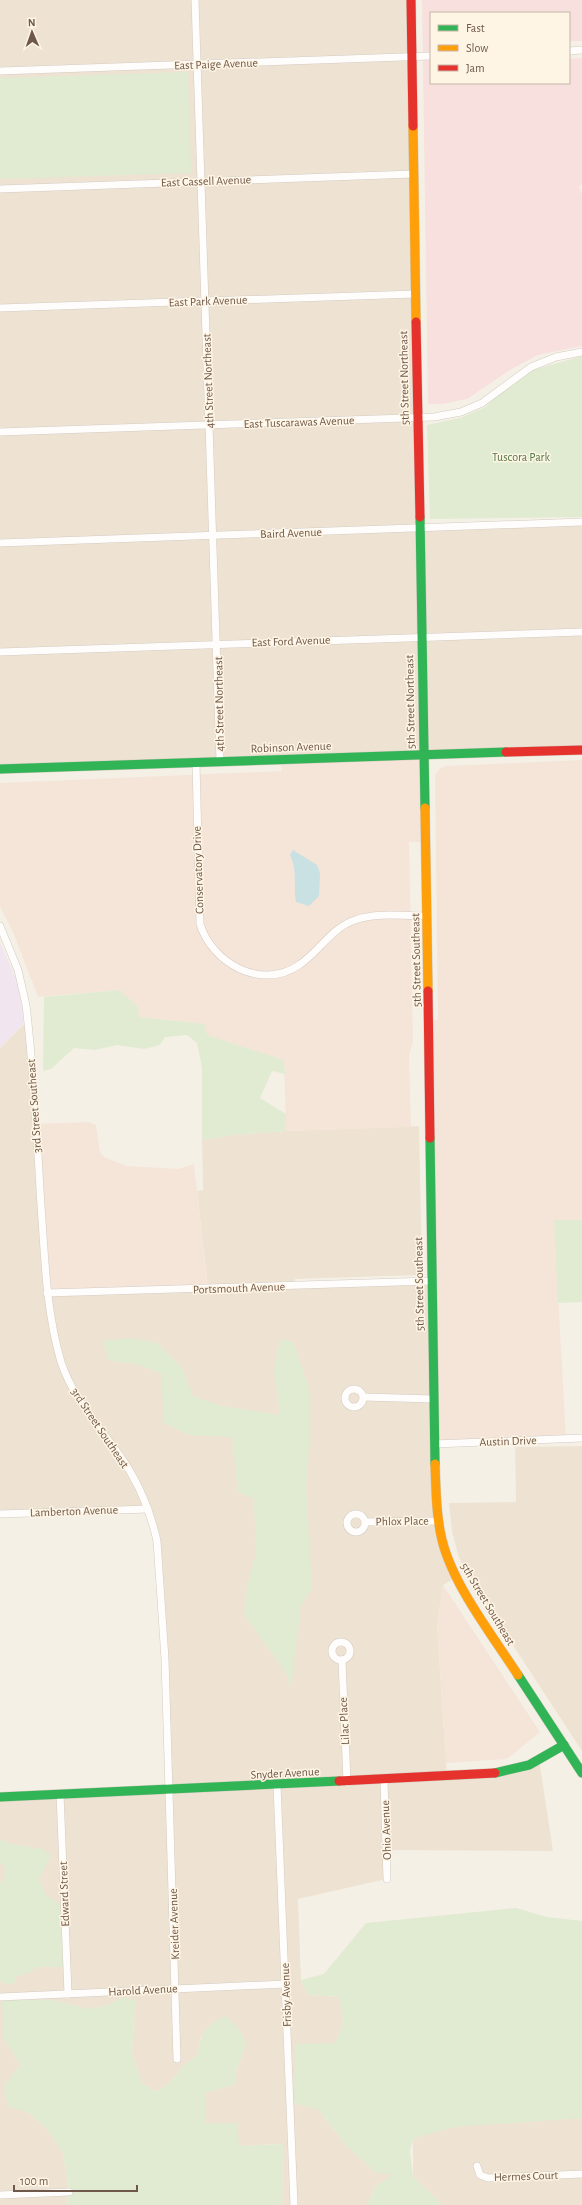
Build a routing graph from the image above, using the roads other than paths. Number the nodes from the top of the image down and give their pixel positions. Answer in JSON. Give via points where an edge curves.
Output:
{"nodes":[{"id":1,"x":195,"y":0,"type":"edge"},
{"id":2,"x":411,"y":0,"type":"edge"},
{"id":3,"x":582,"y":50,"type":"edge"},
{"id":4,"x":570,"y":51,"type":"edge"},
{"id":5,"x":412,"y":56,"type":"junction"},
{"id":6,"x":430,"y":56,"type":"edge"},
{"id":7,"x":198,"y":65,"type":"junction"},
{"id":8,"x":0,"y":71,"type":"edge"},
{"id":9,"x":413,"y":174,"type":"junction"},
{"id":10,"x":202,"y":181,"type":"junction"},
{"id":11,"x":0,"y":189,"type":"edge"},
{"id":12,"x":415,"y":294,"type":"junction"},
{"id":13,"x":206,"y":301,"type":"junction"},
{"id":14,"x":0,"y":308,"type":"edge"},
{"id":15,"x":582,"y":352,"type":"edge"},
{"id":16,"x":417,"y":418,"type":"junction"},
{"id":17,"x":209,"y":425,"type":"junction"},
{"id":18,"x":0,"y":432,"type":"edge"},
{"id":19,"x":582,"y":522,"type":"edge"},
{"id":20,"x":419,"y":528,"type":"junction"},
{"id":21,"x":213,"y":535,"type":"junction"},
{"id":22,"x":0,"y":543,"type":"edge"},
{"id":23,"x":582,"y":632,"type":"edge"},
{"id":24,"x":421,"y":637,"type":"junction"},
{"id":25,"x":218,"y":644,"type":"junction"},
{"id":26,"x":0,"y":652,"type":"edge"},
{"id":27,"x":582,"y":750,"type":"edge"},
{"id":28,"x":424,"y":755,"type":"junction"},
{"id":29,"x":220,"y":761,"type":"junction"},
{"id":30,"x":196,"y":762,"type":"junction"},
{"id":31,"x":0,"y":768,"type":"edge"},
{"id":32,"x":427,"y":916,"type":"junction"},
{"id":33,"x":0,"y":926,"type":"edge"},
{"id":34,"x":431,"y":1281,"type":"junction"},
{"id":35,"x":47,"y":1293,"type":"junction"},
{"id":36,"x":364,"y":1397,"type":"dead end"},
{"id":37,"x":433,"y":1399,"type":"junction"},
{"id":38,"x":582,"y":1438,"type":"edge"},
{"id":39,"x":434,"y":1444,"type":"junction"},
{"id":40,"x":148,"y":1509,"type":"junction"},
{"id":41,"x":0,"y":1514,"type":"edge"},
{"id":42,"x":438,"y":1521,"type":"junction"},
{"id":43,"x":366,"y":1522,"type":"dead end"},
{"id":44,"x":342,"y":1660,"type":"dead end"},
{"id":45,"x":564,"y":1745,"type":"junction"},
{"id":46,"x":582,"y":1773,"type":"edge"},
{"id":47,"x":384,"y":1780,"type":"junction"},
{"id":48,"x":347,"y":1782,"type":"junction"},
{"id":49,"x":277,"y":1785,"type":"junction"},
{"id":50,"x":168,"y":1790,"type":"junction"},
{"id":51,"x":60,"y":1794,"type":"junction"},
{"id":52,"x":0,"y":1797,"type":"edge"},
{"id":53,"x":387,"y":1879,"type":"dead end"},
{"id":54,"x":285,"y":1984,"type":"junction"},
{"id":55,"x":176,"y":1989,"type":"junction"},
{"id":56,"x":68,"y":1994,"type":"junction"},
{"id":57,"x":0,"y":1996,"type":"edge"},
{"id":58,"x":177,"y":2059,"type":"dead end"},
{"id":59,"x":477,"y":2166,"type":"dead end"},
{"id":60,"x":582,"y":2174,"type":"edge"},
{"id":61,"x":69,"y":2192,"type":"dead end"},
{"id":62,"x":0,"y":2195,"type":"edge"},
{"id":63,"x":294,"y":2205,"type":"edge"}],
"edges":[{"from":1,"to":7,"type":"street","name":"4th Street Northeast"},
{"from":2,"to":5,"type":"main road","name":"5th Street Northeast"},
{"from":3,"to":4,"type":"street"},
{"from":5,"to":6,"type":"street","name":"East Paige Avenue"},
{"from":5,"to":7,"type":"street","name":"East Paige Avenue"},
{"from":5,"to":9,"type":"main road","name":"5th Street Northeast"},
{"from":7,"to":8,"type":"street","name":"East Paige Avenue"},
{"from":7,"to":10,"type":"street","name":"4th Street Northeast"},
{"from":9,"to":10,"type":"street","name":"East Cassell Avenue"},
{"from":9,"to":12,"type":"main road","name":"5th Street Northeast"},
{"from":10,"to":11,"type":"street","name":"East Cassell Avenue"},
{"from":10,"to":13,"type":"street","name":"4th Street Northeast"},
{"from":12,"to":13,"type":"street","name":"East Park Avenue"},
{"from":12,"to":16,"type":"main road","name":"5th Street Northeast"},
{"from":13,"to":14,"type":"street","name":"East Park Avenue"},
{"from":13,"to":17,"type":"street","name":"4th Street Northeast"},
{"from":15,"to":16,"type":"street","name":"East Tuscarawas Avenue","via":[[556,357],[531,367],[482,403],[461,412]]},
{"from":16,"to":17,"type":"street","name":"East Tuscarawas Avenue"},
{"from":16,"to":20,"type":"main road","name":"5th Street Northeast"},
{"from":17,"to":18,"type":"street","name":"East Tuscarawas Avenue"},
{"from":17,"to":21,"type":"street","name":"4th Street Northeast"},
{"from":19,"to":20,"type":"street","name":"Baird Avenue"},
{"from":20,"to":21,"type":"street","name":"Baird Avenue"},
{"from":20,"to":24,"type":"main road","name":"5th Street Northeast"},
{"from":21,"to":22,"type":"street","name":"Baird Avenue"},
{"from":21,"to":25,"type":"street","name":"4th Street Northeast"},
{"from":23,"to":24,"type":"street","name":"East Ford Avenue"},
{"from":24,"to":25,"type":"street","name":"East Ford Avenue"},
{"from":24,"to":28,"type":"main road","name":"5th Street Northeast"},
{"from":25,"to":26,"type":"street","name":"East Ford Avenue"},
{"from":25,"to":29,"type":"street","name":"4th Street Northeast"},
{"from":27,"to":28,"type":"main road","name":"Robinson Avenue"},
{"from":28,"to":29,"type":"main road","name":"Robinson Avenue"},
{"from":28,"to":32,"type":"main road","name":"5th Street Southeast"},
{"from":29,"to":30,"type":"main road","name":"Robinson Avenue"},
{"from":30,"to":31,"type":"main road","name":"Robinson Avenue"},
{"from":30,"to":32,"type":"street","name":"Conservatory Drive","via":[[200,924],[204,938],[223,960],[250,973],[274,974],[299,966],[333,932],[356,919]]},
{"from":32,"to":34,"type":"main road","name":"5th Street Southeast"},
{"from":33,"to":35,"type":"street","name":"3rd Street Southeast","via":[[18,970],[26,1005]]},
{"from":34,"to":35,"type":"street","name":"Portsmouth Avenue"},
{"from":34,"to":37,"type":"main road","name":"5th Street Southeast"},
{"from":35,"to":40,"type":"street","name":"3rd Street Southeast","via":[[54,1336],[68,1381],[84,1409],[128,1468]]},
{"from":36,"to":37,"type":"street"},
{"from":37,"to":39,"type":"main road","name":"5th Street Southeast"},
{"from":38,"to":39,"type":"street","name":"Austin Drive"},
{"from":39,"to":42,"type":"main road","name":"5th Street Southeast"},
{"from":40,"to":41,"type":"street","name":"Lamberton Avenue"},
{"from":40,"to":50,"type":"street","name":"3rd Street Southeast","via":[[157,1541],[161,1570]]},
{"from":42,"to":43,"type":"street","name":"Phlox Place"},
{"from":42,"to":45,"type":"main road","name":"5th Street Southeast","via":[[447,1555],[459,1582]]},
{"from":44,"to":48,"type":"street","name":"Lilac Place"},
{"from":45,"to":46,"type":"main road","name":"5th Street Southeast"},
{"from":45,"to":47,"type":"main road","name":"Snyder Avenue","via":[[529,1765],[501,1773]]},
{"from":47,"to":48,"type":"main road","name":"Snyder Avenue"},
{"from":47,"to":53,"type":"street","name":"Ohio Avenue"},
{"from":48,"to":49,"type":"main road","name":"Snyder Avenue"},
{"from":49,"to":50,"type":"main road","name":"Snyder Avenue"},
{"from":49,"to":54,"type":"street","name":"Frisby Avenue"},
{"from":50,"to":51,"type":"main road","name":"Snyder Avenue"},
{"from":50,"to":55,"type":"street","name":"Kreider Avenue"},
{"from":51,"to":52,"type":"main road","name":"Snyder Avenue"},
{"from":51,"to":56,"type":"street","name":"Edward Street"},
{"from":54,"to":55,"type":"street","name":"Harold Avenue"},
{"from":54,"to":63,"type":"street","name":"Frisby Avenue"},
{"from":55,"to":56,"type":"street","name":"Harold Avenue"},
{"from":55,"to":58,"type":"street","name":"Kreider Avenue"},
{"from":56,"to":57,"type":"street","name":"Harold Avenue"},
{"from":59,"to":60,"type":"street","name":"Hermes Court","via":[[480,2175],[488,2178]]},
{"from":61,"to":62,"type":"street"}]}
